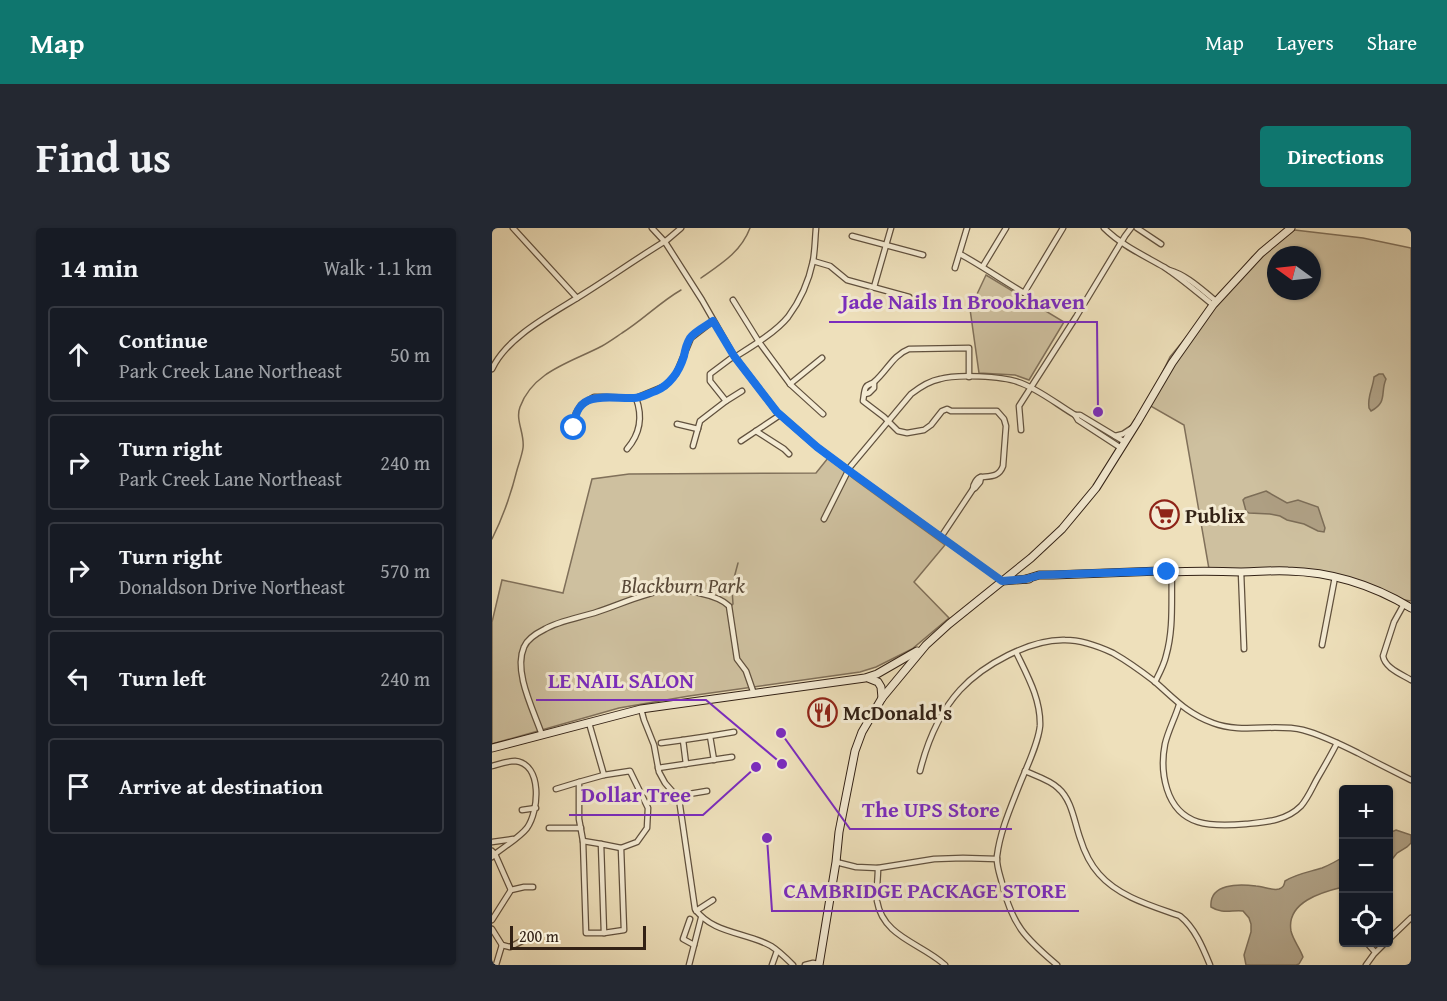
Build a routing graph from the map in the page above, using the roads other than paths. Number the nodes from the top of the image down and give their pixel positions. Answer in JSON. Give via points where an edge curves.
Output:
{"nodes":[{"id":1,"x":513,"y":228,"type":"edge"},
{"id":2,"x":652,"y":228,"type":"edge"},
{"id":3,"x":681,"y":228,"type":"edge"},
{"id":4,"x":816,"y":228,"type":"edge"},
{"id":5,"x":891,"y":228,"type":"edge"},
{"id":6,"x":967,"y":228,"type":"edge"},
{"id":7,"x":1006,"y":228,"type":"edge"},
{"id":8,"x":1063,"y":228,"type":"edge"},
{"id":9,"x":1104,"y":228,"type":"edge"},
{"id":10,"x":1131,"y":228,"type":"edge"},
{"id":11,"x":1137,"y":228,"type":"edge"},
{"id":12,"x":1291,"y":228,"type":"edge"},
{"id":13,"x":852,"y":236,"type":"dead end"},
{"id":14,"x":665,"y":242,"type":"junction"},
{"id":15,"x":1121,"y":242,"type":"junction"},
{"id":16,"x":1161,"y":244,"type":"dead end"},
{"id":17,"x":886,"y":245,"type":"junction"},
{"id":18,"x":960,"y":254,"type":"junction"},
{"id":19,"x":923,"y":255,"type":"dead end"},
{"id":20,"x":813,"y":261,"type":"junction"},
{"id":21,"x":983,"y":266,"type":"junction"},
{"id":22,"x":955,"y":268,"type":"dead end"},
{"id":23,"x":874,"y":287,"type":"junction"},
{"id":24,"x":909,"y":297,"type":"dead end"},
{"id":25,"x":577,"y":298,"type":"junction"},
{"id":26,"x":733,"y":300,"type":"dead end"},
{"id":27,"x":1215,"y":303,"type":"junction"},
{"id":28,"x":713,"y":321,"type":"junction"},
{"id":29,"x":759,"y":342,"type":"junction"},
{"id":30,"x":735,"y":357,"type":"junction"},
{"id":31,"x":822,"y":358,"type":"dead end"},
{"id":32,"x":492,"y":369,"type":"edge"},
{"id":33,"x":969,"y":377,"type":"junction"},
{"id":34,"x":790,"y":384,"type":"junction"},
{"id":35,"x":1031,"y":388,"type":"junction"},
{"id":36,"x":742,"y":391,"type":"dead end"},
{"id":37,"x":636,"y":398,"type":"junction"},
{"id":38,"x":726,"y":401,"type":"junction"},
{"id":39,"x":823,"y":414,"type":"dead end"},
{"id":40,"x":780,"y":415,"type":"junction"},
{"id":41,"x":1075,"y":415,"type":"junction"},
{"id":42,"x":888,"y":421,"type":"junction"},
{"id":43,"x":677,"y":424,"type":"dead end"},
{"id":44,"x":1134,"y":427,"type":"junction"},
{"id":45,"x":698,"y":429,"type":"junction"},
{"id":46,"x":1021,"y":430,"type":"dead end"},
{"id":47,"x":756,"y":431,"type":"junction"},
{"id":48,"x":574,"y":432,"type":"dead end"},
{"id":49,"x":1115,"y":436,"type":"junction"},
{"id":50,"x":741,"y":441,"type":"dead end"},
{"id":51,"x":1123,"y":445,"type":"junction"},
{"id":52,"x":693,"y":446,"type":"dead end"},
{"id":53,"x":627,"y":449,"type":"dead end"},
{"id":54,"x":789,"y":454,"type":"dead end"},
{"id":55,"x":848,"y":470,"type":"junction"},
{"id":56,"x":824,"y":519,"type":"dead end"},
{"id":57,"x":941,"y":537,"type":"junction"},
{"id":58,"x":1170,"y":572,"type":"junction"},
{"id":59,"x":1241,"y":572,"type":"junction"},
{"id":60,"x":1335,"y":577,"type":"junction"},
{"id":61,"x":1002,"y":581,"type":"junction"},
{"id":62,"x":1408,"y":606,"type":"edge"},
{"id":63,"x":926,"y":645,"type":"junction"},
{"id":64,"x":1322,"y":645,"type":"dead end"},
{"id":65,"x":1244,"y":649,"type":"dead end"},
{"id":66,"x":1016,"y":652,"type":"junction"},
{"id":67,"x":893,"y":666,"type":"junction"},
{"id":68,"x":865,"y":678,"type":"junction"},
{"id":69,"x":1411,"y":680,"type":"edge"},
{"id":70,"x":1155,"y":682,"type":"junction"},
{"id":71,"x":891,"y":685,"type":"junction"},
{"id":72,"x":754,"y":694,"type":"junction"},
{"id":73,"x":882,"y":698,"type":"junction"},
{"id":74,"x":1179,"y":705,"type":"junction"},
{"id":75,"x":641,"y":709,"type":"junction"},
{"id":76,"x":590,"y":723,"type":"junction"},
{"id":77,"x":734,"y":732,"type":"dead end"},
{"id":78,"x":542,"y":735,"type":"junction"},
{"id":79,"x":710,"y":736,"type":"junction"},
{"id":80,"x":683,"y":740,"type":"junction"},
{"id":81,"x":1337,"y":742,"type":"junction"},
{"id":82,"x":661,"y":743,"type":"dead end"},
{"id":83,"x":492,"y":748,"type":"edge"},
{"id":84,"x":732,"y":757,"type":"dead end"},
{"id":85,"x":714,"y":760,"type":"junction"},
{"id":86,"x":686,"y":764,"type":"junction"},
{"id":87,"x":492,"y":766,"type":"edge"},
{"id":88,"x":658,"y":768,"type":"junction"},
{"id":89,"x":920,"y":771,"type":"dead end"},
{"id":90,"x":1025,"y":771,"type":"junction"},
{"id":91,"x":604,"y":775,"type":"junction"},
{"id":92,"x":1411,"y":780,"type":"edge"},
{"id":93,"x":579,"y":782,"type":"junction"},
{"id":94,"x":556,"y":789,"type":"dead end"},
{"id":95,"x":707,"y":791,"type":"dead end"},
{"id":96,"x":679,"y":799,"type":"junction"},
{"id":97,"x":536,"y":808,"type":"junction"},
{"id":98,"x":522,"y":810,"type":"dead end"},
{"id":99,"x":549,"y":828,"type":"dead end"},
{"id":100,"x":581,"y":828,"type":"junction"},
{"id":101,"x":515,"y":838,"type":"junction"},
{"id":102,"x":584,"y":841,"type":"junction"},
{"id":103,"x":492,"y":842,"type":"edge"},
{"id":104,"x":601,"y":844,"type":"junction"},
{"id":105,"x":621,"y":848,"type":"junction"},
{"id":106,"x":493,"y":854,"type":"edge"},
{"id":107,"x":997,"y":859,"type":"junction"},
{"id":108,"x":836,"y":862,"type":"junction"},
{"id":109,"x":878,"y":868,"type":"junction"},
{"id":110,"x":533,"y":887,"type":"dead end"},
{"id":111,"x":511,"y":890,"type":"junction"},
{"id":112,"x":713,"y":900,"type":"dead end"},
{"id":113,"x":696,"y":911,"type":"junction"},
{"id":114,"x":701,"y":918,"type":"junction"},
{"id":115,"x":1411,"y":918,"type":"edge"},
{"id":116,"x":690,"y":919,"type":"dead end"},
{"id":117,"x":492,"y":920,"type":"edge"},
{"id":118,"x":492,"y":929,"type":"edge"},
{"id":119,"x":604,"y":933,"type":"junction"},
{"id":120,"x":1393,"y":935,"type":"edge"},
{"id":121,"x":524,"y":940,"type":"dead end"},
{"id":122,"x":502,"y":945,"type":"junction"},
{"id":123,"x":694,"y":945,"type":"junction"},
{"id":124,"x":1370,"y":947,"type":"edge"},
{"id":125,"x":1380,"y":947,"type":"edge"},
{"id":126,"x":777,"y":951,"type":"junction"},
{"id":127,"x":1375,"y":952,"type":"junction"},
{"id":128,"x":496,"y":965,"type":"edge"},
{"id":129,"x":689,"y":965,"type":"edge"},
{"id":130,"x":772,"y":965,"type":"edge"},
{"id":131,"x":795,"y":965,"type":"edge"},
{"id":132,"x":805,"y":965,"type":"edge"},
{"id":133,"x":819,"y":965,"type":"edge"},
{"id":134,"x":945,"y":965,"type":"edge"},
{"id":135,"x":1057,"y":965,"type":"edge"},
{"id":136,"x":1210,"y":965,"type":"edge"},
{"id":137,"x":1366,"y":965,"type":"edge"}],
"edges":[{"from":1,"to":25,"type":"street"},
{"from":2,"to":14,"type":"street"},
{"from":3,"to":14,"type":"street"},
{"from":4,"to":20,"type":"street"},
{"from":5,"to":17,"type":"street"},
{"from":6,"to":18,"type":"street"},
{"from":7,"to":21,"type":"street"},
{"from":8,"to":21,"type":"street","via":[[1024,292]]},
{"from":9,"to":15,"type":"street"},
{"from":10,"to":15,"type":"street"},
{"from":11,"to":16,"type":"street"},
{"from":12,"to":27,"type":"main road","via":[[1261,253]]},
{"from":13,"to":17,"type":"street"},
{"from":14,"to":25,"type":"street"},
{"from":14,"to":28,"type":"street"},
{"from":15,"to":27,"type":"street","via":[[1176,272]]},
{"from":15,"to":35,"type":"street"},
{"from":17,"to":19,"type":"street"},
{"from":17,"to":23,"type":"street"},
{"from":18,"to":21,"type":"street"},
{"from":18,"to":22,"type":"street"},
{"from":20,"to":23,"type":"street","via":[[830,266],[847,280]]},
{"from":20,"to":29,"type":"street","via":[[803,292],[787,318]]},
{"from":23,"to":24,"type":"street"},
{"from":25,"to":32,"type":"street","via":[[513,341]]},
{"from":26,"to":29,"type":"street"},
{"from":27,"to":44,"type":"main road","via":[[1172,363]]},
{"from":28,"to":30,"type":"street"},
{"from":28,"to":37,"type":"street","via":[[691,338],[671,381]]},
{"from":29,"to":30,"type":"street"},
{"from":29,"to":34,"type":"street"},
{"from":30,"to":38,"type":"street","via":[[710,374],[710,381]]},
{"from":30,"to":40,"type":"street"},
{"from":31,"to":34,"type":"street"},
{"from":33,"to":35,"type":"street","via":[[1002,377]]},
{"from":33,"to":42,"type":"street","via":[[939,379],[920,387]]},
{"from":33,"to":42,"type":"street","via":[[969,348],[902,352],[865,390],[863,401]]},
{"from":34,"to":39,"type":"street"},
{"from":35,"to":41,"type":"street"},
{"from":35,"to":46,"type":"street","via":[[1019,406]]},
{"from":36,"to":38,"type":"street"},
{"from":37,"to":48,"type":"street","via":[[594,397],[576,413]]},
{"from":37,"to":53,"type":"street","via":[[640,419],[633,443]]},
{"from":38,"to":45,"type":"street","via":[[700,421]]},
{"from":40,"to":47,"type":"street"},
{"from":40,"to":55,"type":"street"},
{"from":41,"to":49,"type":"street"},
{"from":41,"to":51,"type":"street"},
{"from":42,"to":55,"type":"street"},
{"from":42,"to":57,"type":"street","via":[[907,433],[924,430],[951,411],[997,411],[1004,419],[1001,471],[981,477]]},
{"from":43,"to":45,"type":"street"},
{"from":44,"to":49,"type":"street"},
{"from":44,"to":51,"type":"main road"},
{"from":45,"to":52,"type":"street"},
{"from":47,"to":50,"type":"street"},
{"from":47,"to":54,"type":"street"},
{"from":49,"to":51,"type":"street"},
{"from":51,"to":61,"type":"main road","via":[[1096,488],[1062,529]]},
{"from":55,"to":56,"type":"street"},
{"from":55,"to":57,"type":"street"},
{"from":57,"to":61,"type":"street"},
{"from":58,"to":59,"type":"main road"},
{"from":58,"to":61,"type":"main road"},
{"from":58,"to":70,"type":"street","via":[[1169,639]]},
{"from":59,"to":60,"type":"main road","via":[[1305,572]]},
{"from":59,"to":65,"type":"street"},
{"from":60,"to":62,"type":"main road","via":[[1359,582]]},
{"from":60,"to":64,"type":"street"},
{"from":61,"to":63,"type":"main road"},
{"from":62,"to":69,"type":"street","via":[[1395,622],[1381,661]]},
{"from":63,"to":67,"type":"main road"},
{"from":63,"to":71,"type":"main road"},
{"from":66,"to":70,"type":"street","via":[[1048,641],[1076,640],[1112,653]]},
{"from":66,"to":89,"type":"street","via":[[960,690],[936,728]]},
{"from":66,"to":90,"type":"street","via":[[1032,684],[1040,725]]},
{"from":67,"to":68,"type":"main road"},
{"from":67,"to":71,"type":"main road"},
{"from":68,"to":72,"type":"main road"},
{"from":68,"to":73,"type":"main road","via":[[878,682]]},
{"from":70,"to":74,"type":"street"},
{"from":71,"to":73,"type":"main road"},
{"from":72,"to":75,"type":"main road"},
{"from":72,"to":78,"type":"street","via":[[737,659],[729,606],[701,594],[658,591],[546,628],[527,641],[521,665]]},
{"from":73,"to":108,"type":"main road","via":[[855,751],[838,831]]},
{"from":74,"to":81,"type":"street","via":[[1219,726],[1304,730]]},
{"from":74,"to":81,"type":"street","via":[[1166,742],[1162,769],[1170,799],[1184,816],[1200,823],[1241,825],[1291,814],[1310,794]]},
{"from":75,"to":76,"type":"main road"},
{"from":75,"to":88,"type":"street"},
{"from":76,"to":78,"type":"main road"},
{"from":76,"to":91,"type":"street"},
{"from":77,"to":79,"type":"street"},
{"from":78,"to":83,"type":"main road"},
{"from":79,"to":80,"type":"street"},
{"from":79,"to":85,"type":"street"},
{"from":80,"to":82,"type":"street"},
{"from":80,"to":86,"type":"street"},
{"from":81,"to":92,"type":"street"},
{"from":84,"to":85,"type":"street"},
{"from":85,"to":86,"type":"street"},
{"from":86,"to":88,"type":"street"},
{"from":87,"to":97,"type":"street","via":[[514,761],[529,768],[537,794]]},
{"from":88,"to":96,"type":"street"},
{"from":90,"to":107,"type":"street"},
{"from":90,"to":136,"type":"street","via":[[1063,792],[1084,850],[1100,875],[1130,897],[1180,916]]},
{"from":91,"to":93,"type":"street"},
{"from":91,"to":105,"type":"street","via":[[630,771],[648,808],[647,828],[636,842]]},
{"from":93,"to":94,"type":"street"},
{"from":93,"to":100,"type":"street"},
{"from":95,"to":96,"type":"street"},
{"from":96,"to":113,"type":"street"},
{"from":97,"to":98,"type":"street"},
{"from":97,"to":101,"type":"street","via":[[527,828]]},
{"from":99,"to":100,"type":"street"},
{"from":100,"to":102,"type":"street"},
{"from":101,"to":103,"type":"street"},
{"from":101,"to":106,"type":"street"},
{"from":102,"to":104,"type":"street"},
{"from":102,"to":119,"type":"street","via":[[586,933]]},
{"from":104,"to":105,"type":"street"},
{"from":104,"to":119,"type":"street"},
{"from":105,"to":119,"type":"street","via":[[624,930]]},
{"from":106,"to":111,"type":"street"},
{"from":107,"to":109,"type":"street","via":[[934,859]]},
{"from":107,"to":135,"type":"street","via":[[1014,920],[1025,936]]},
{"from":108,"to":109,"type":"street"},
{"from":108,"to":133,"type":"main road"},
{"from":109,"to":134,"type":"street","via":[[878,902],[886,923]]},
{"from":110,"to":111,"type":"street"},
{"from":111,"to":117,"type":"street"},
{"from":112,"to":113,"type":"street"},
{"from":113,"to":114,"type":"street"},
{"from":114,"to":123,"type":"street"},
{"from":114,"to":126,"type":"street"},
{"from":115,"to":120,"type":"street"},
{"from":116,"to":123,"type":"street","via":[[683,939]]},
{"from":118,"to":122,"type":"street"},
{"from":121,"to":122,"type":"street"},
{"from":122,"to":128,"type":"street"},
{"from":123,"to":129,"type":"street"},
{"from":124,"to":127,"type":"street"},
{"from":125,"to":127,"type":"street"},
{"from":126,"to":130,"type":"street"},
{"from":126,"to":131,"type":"street"},
{"from":127,"to":137,"type":"street"},
{"from":132,"to":133,"type":"street"}]}
